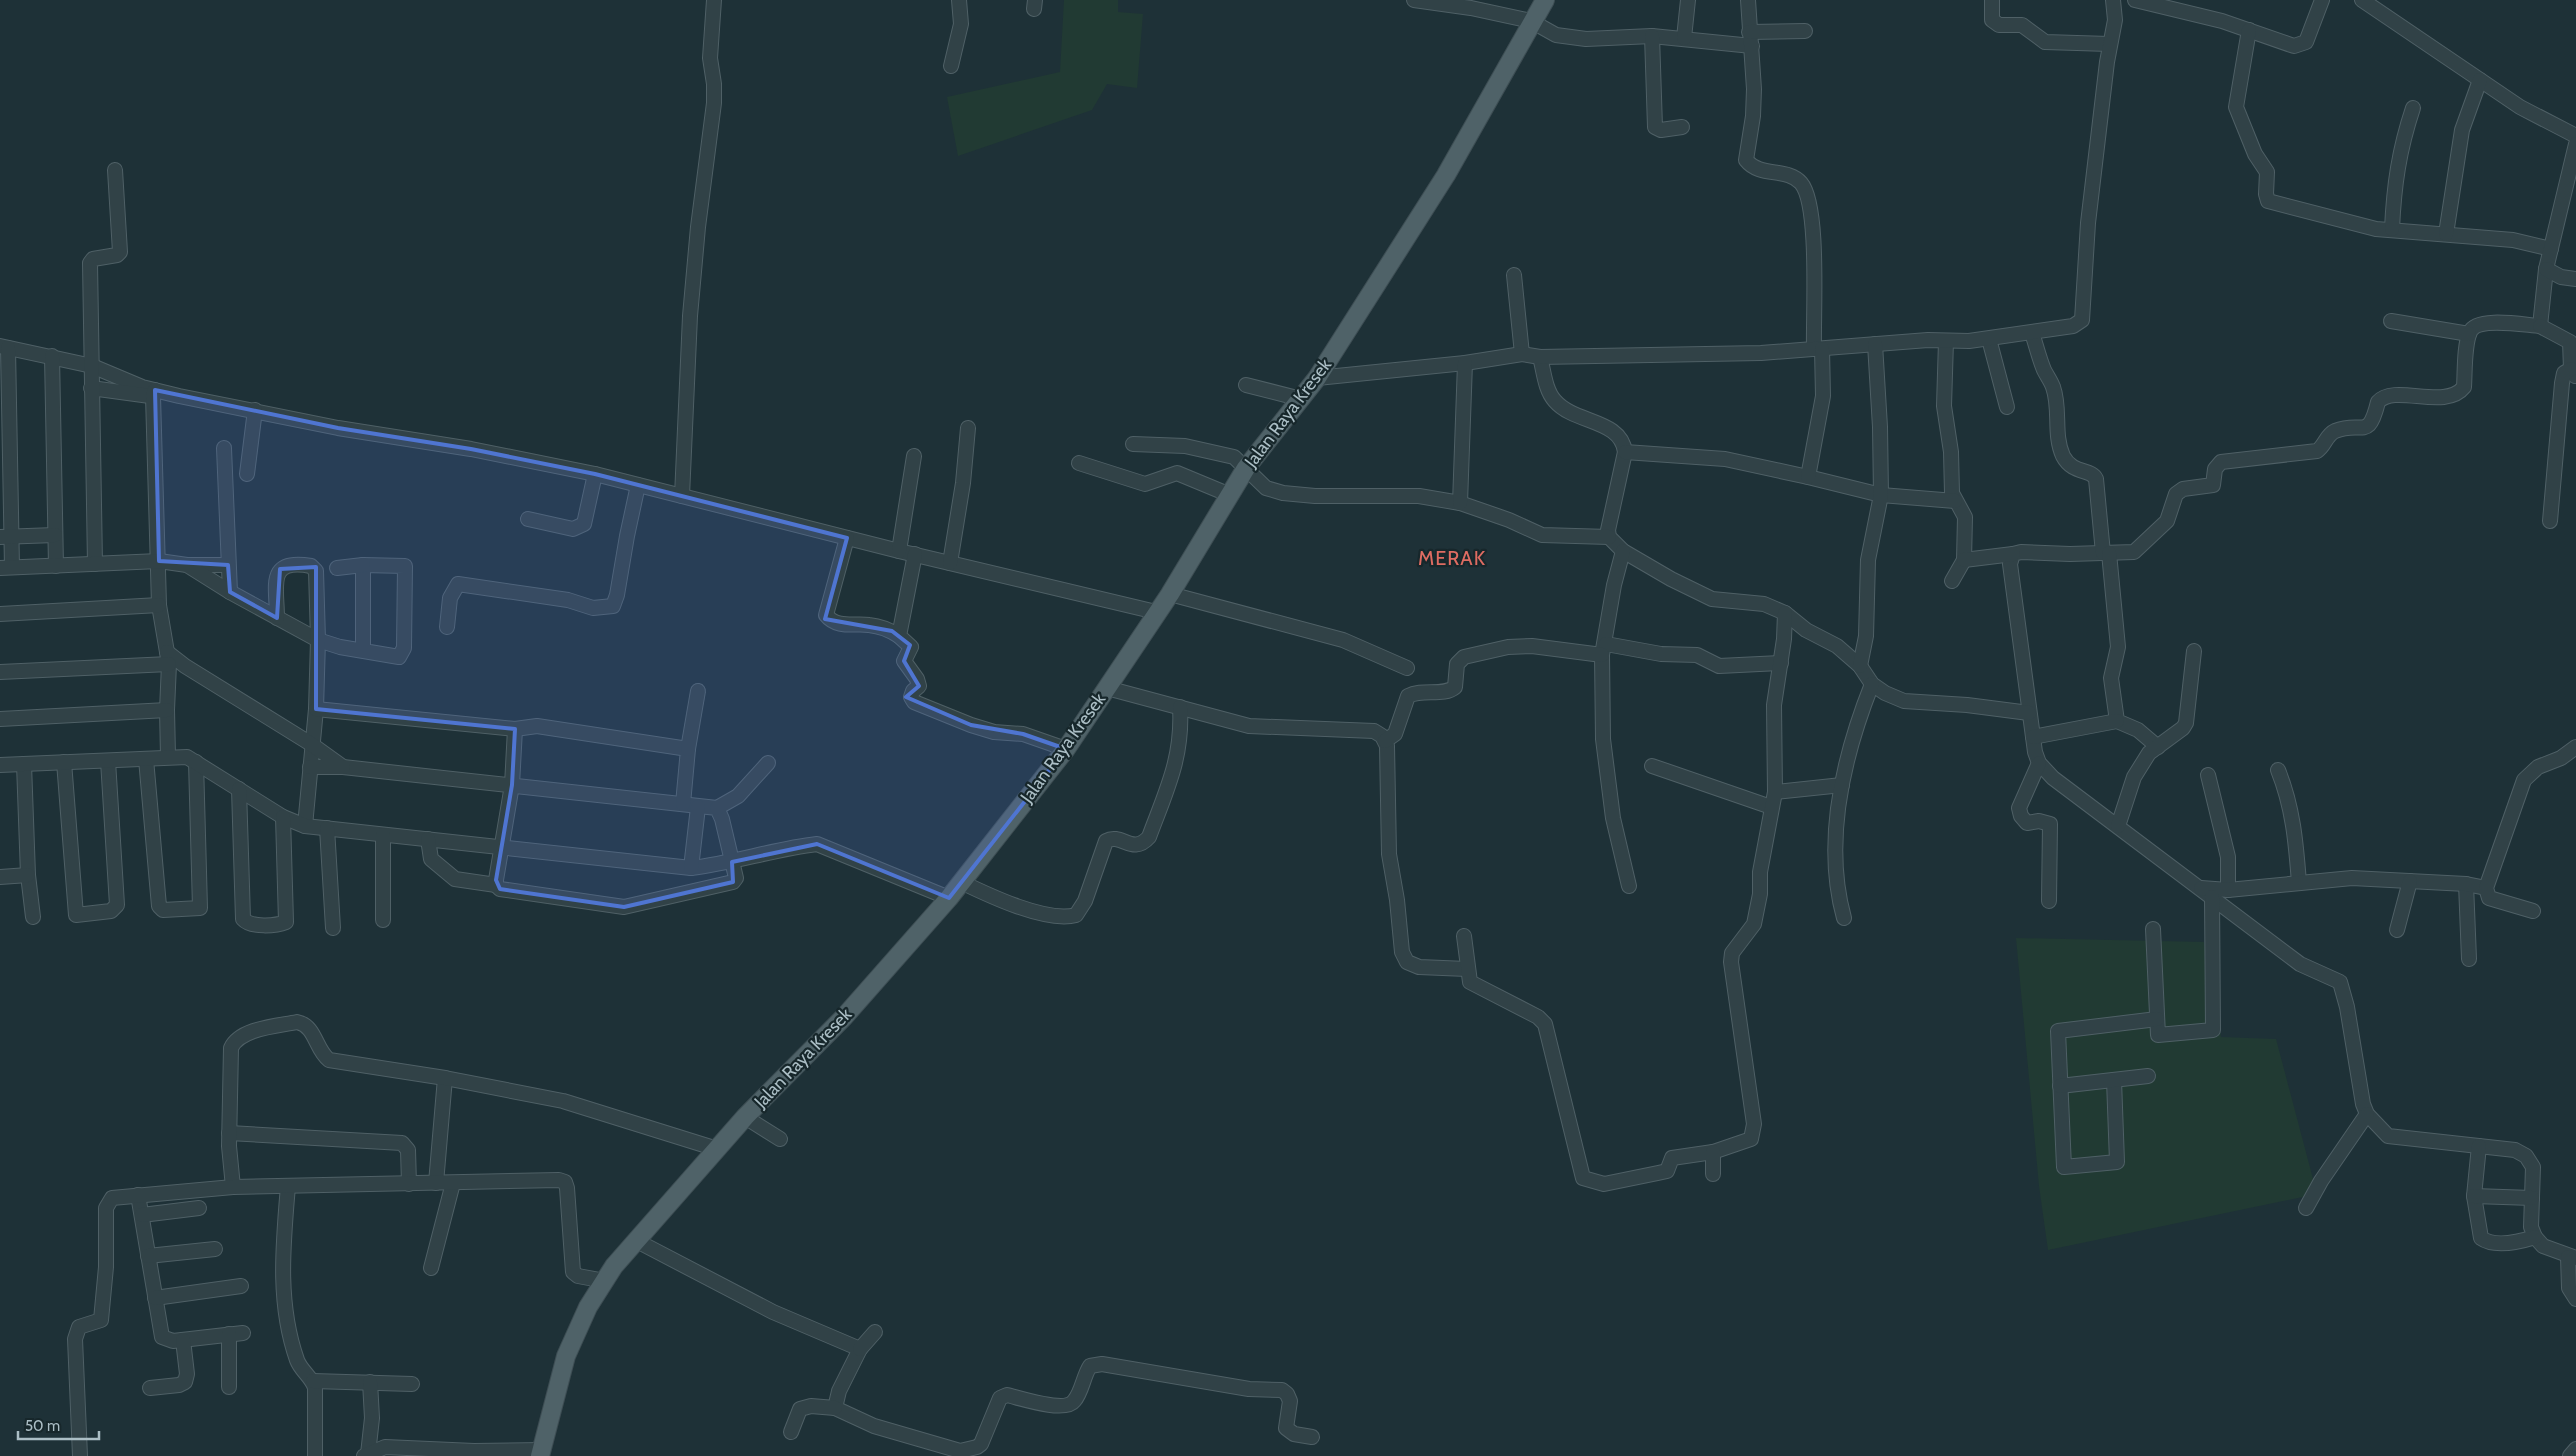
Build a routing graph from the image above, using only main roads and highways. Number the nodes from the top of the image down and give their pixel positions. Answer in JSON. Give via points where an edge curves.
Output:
{"nodes":[{"id":1,"x":1545,"y":0,"type":"edge"},
{"id":2,"x":541,"y":1453,"type":"edge"}],
"edges":[{"from":1,"to":2,"type":"main road","name":"Jalan Raya Kresek","via":[[1446,175],[1317,378],[1246,468],[1170,594],[1066,748],[949,898],[831,1031],[745,1117],[635,1240],[605,1281],[588,1307],[566,1356]]}]}
